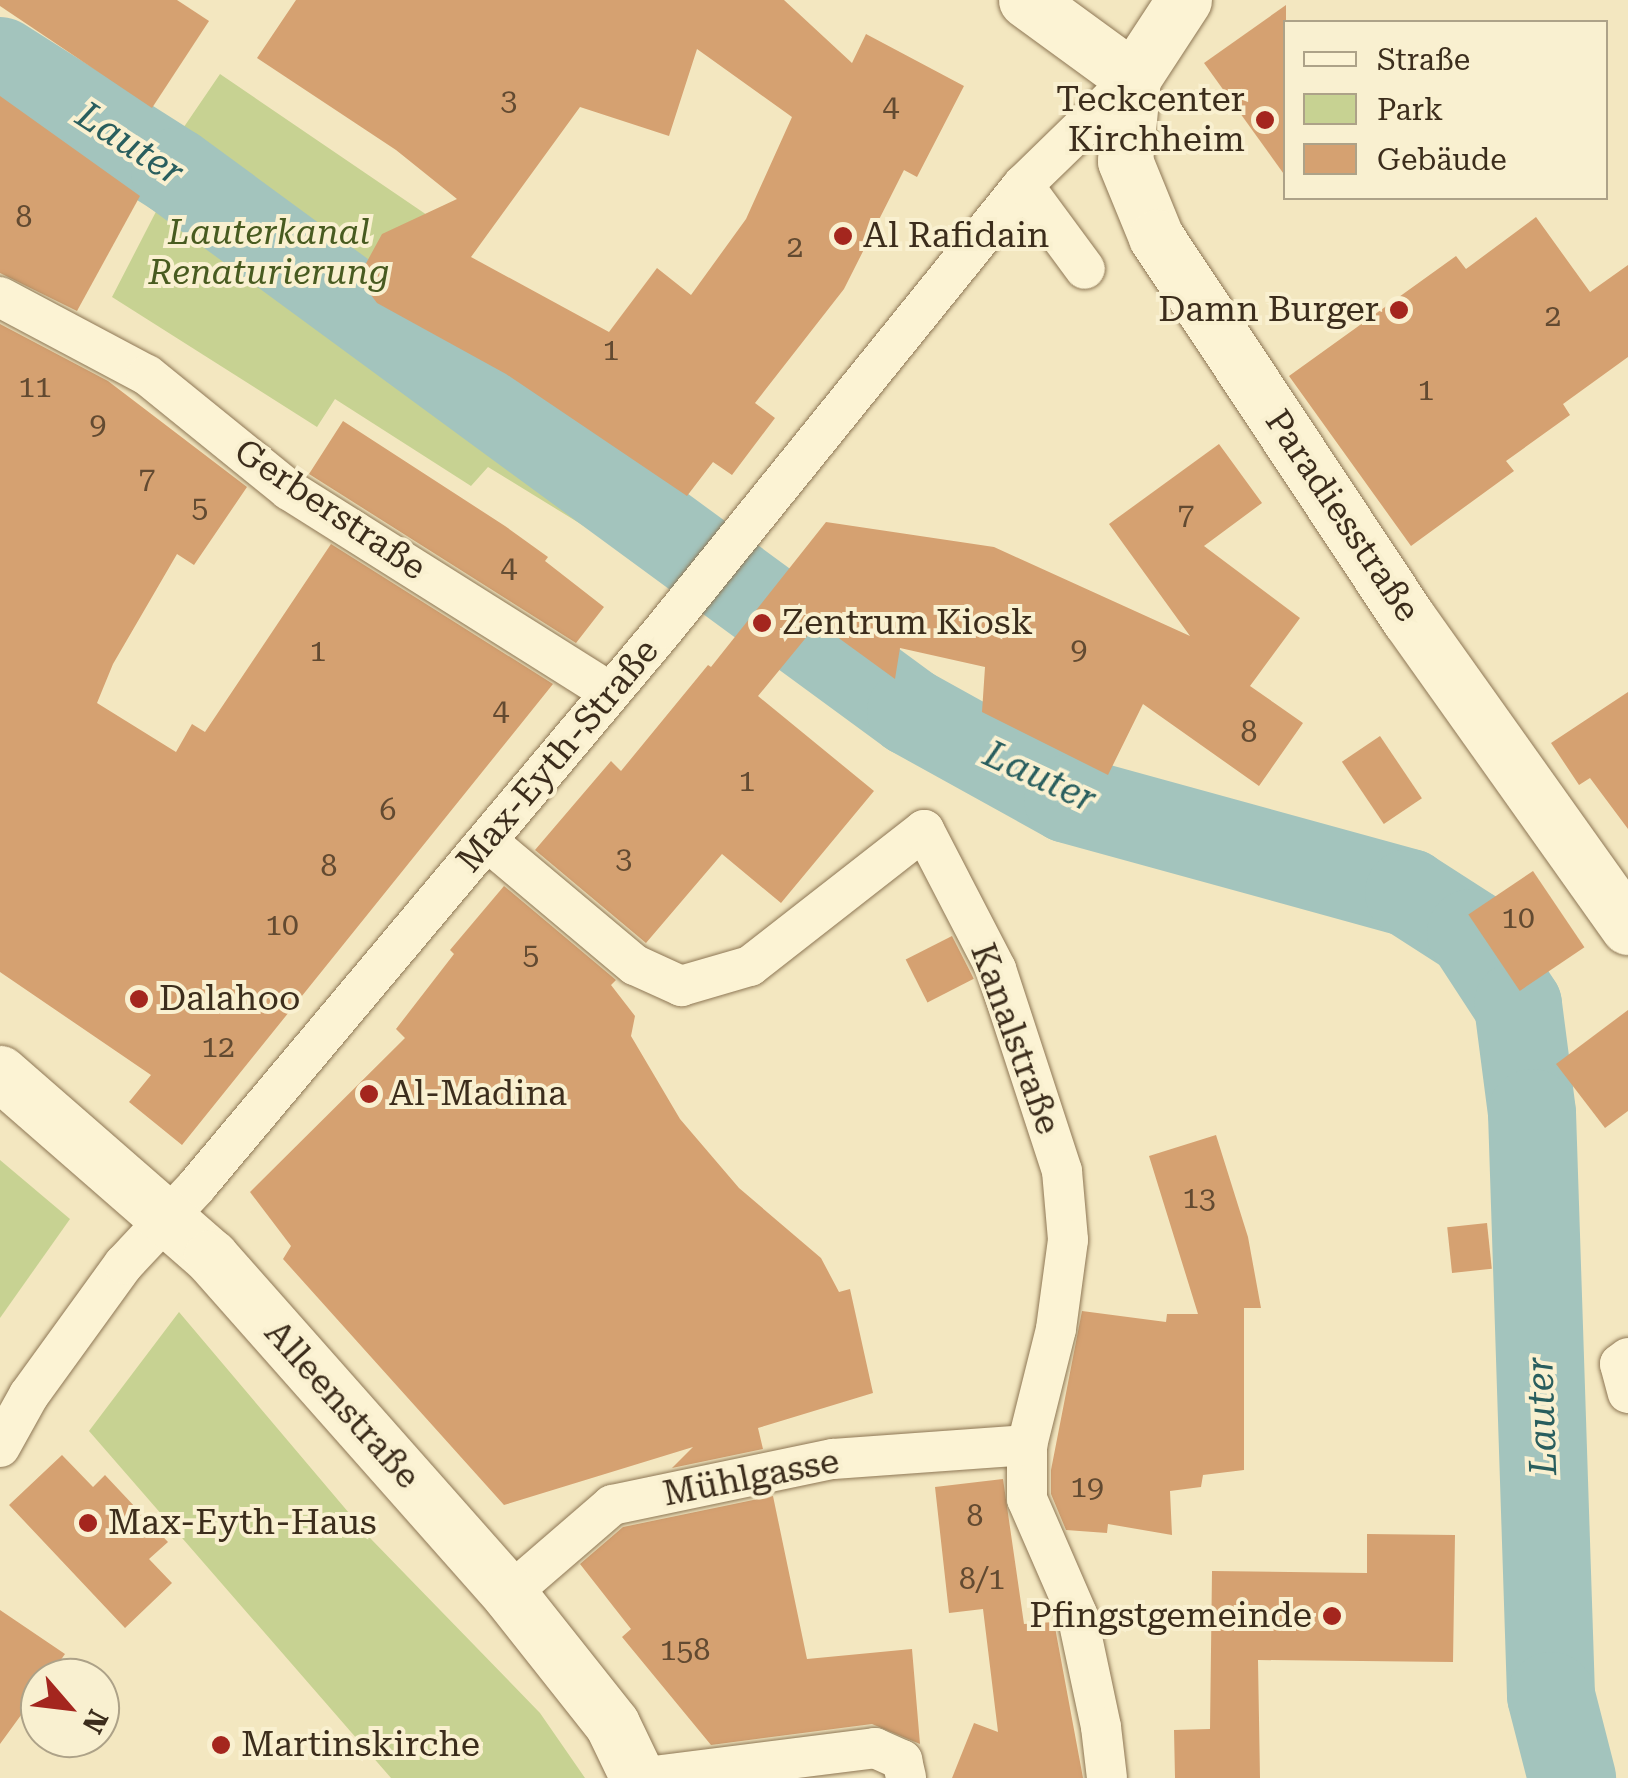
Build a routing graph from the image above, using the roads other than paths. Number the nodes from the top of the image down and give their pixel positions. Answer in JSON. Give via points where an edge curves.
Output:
{"nodes":[{"id":1,"x":1026,"y":0,"type":"edge"},
{"id":2,"x":1184,"y":0,"type":"edge"},
{"id":3,"x":1134,"y":78,"type":"junction"},
{"id":4,"x":1023,"y":185,"type":"junction"},
{"id":5,"x":1085,"y":269,"type":"dead end"},
{"id":6,"x":0,"y":297,"type":"edge"},
{"id":7,"x":610,"y":692,"type":"junction"},
{"id":8,"x":487,"y":841,"type":"junction"},
{"id":9,"x":1628,"y":928,"type":"edge"},
{"id":10,"x":0,"y":1073,"type":"edge"},
{"id":11,"x":168,"y":1216,"type":"junction"},
{"id":12,"x":0,"y":1446,"type":"edge"},
{"id":13,"x":1027,"y":1446,"type":"junction"},
{"id":14,"x":509,"y":1594,"type":"junction"},
{"id":15,"x":718,"y":1772,"type":"edge"},
{"id":16,"x":638,"y":1778,"type":"edge"},
{"id":17,"x":906,"y":1778,"type":"edge"},
{"id":18,"x":1107,"y":1778,"type":"edge"}],
"edges":[{"from":1,"to":3,"type":"street"},
{"from":2,"to":3,"type":"street"},
{"from":3,"to":4,"type":"street","name":"Max-Eyth-Straße"},
{"from":3,"to":9,"type":"street","name":"Paradiesstraße","via":[[1125,161],[1156,237],[1409,619]]},
{"from":4,"to":5,"type":"street"},
{"from":4,"to":7,"type":"street","name":"Max-Eyth-Straße"},
{"from":6,"to":7,"type":"street","name":"Gerberstraße","via":[[147,374],[289,490]]},
{"from":7,"to":8,"type":"street","name":"Max-Eyth-Straße"},
{"from":8,"to":11,"type":"street","name":"Max-Eyth-Straße"},
{"from":8,"to":13,"type":"street","name":"Kanalstraße","via":[[635,966],[681,986],[750,966],[924,830],[996,969],[1062,1172],[1068,1240],[1056,1329]]},
{"from":10,"to":11,"type":"street","name":"Alleenstraße"},
{"from":11,"to":12,"type":"street","name":"Max-Eyth-Straße","via":[[124,1264]]},
{"from":11,"to":14,"type":"street","name":"Alleenstraße"},
{"from":13,"to":14,"type":"street","name":"Mühlgasse","via":[[832,1459],[612,1505]]},
{"from":13,"to":18,"type":"street","name":"Kanalstraße","via":[[1027,1500],[1077,1614]]},
{"from":14,"to":16,"type":"street","name":"Alleenstraße","via":[[612,1724]]},
{"from":15,"to":16,"type":"street","name":"Alleenstraße"},
{"from":15,"to":17,"type":"street","name":"Alleenstraße","via":[[874,1748],[902,1760]]}]}
